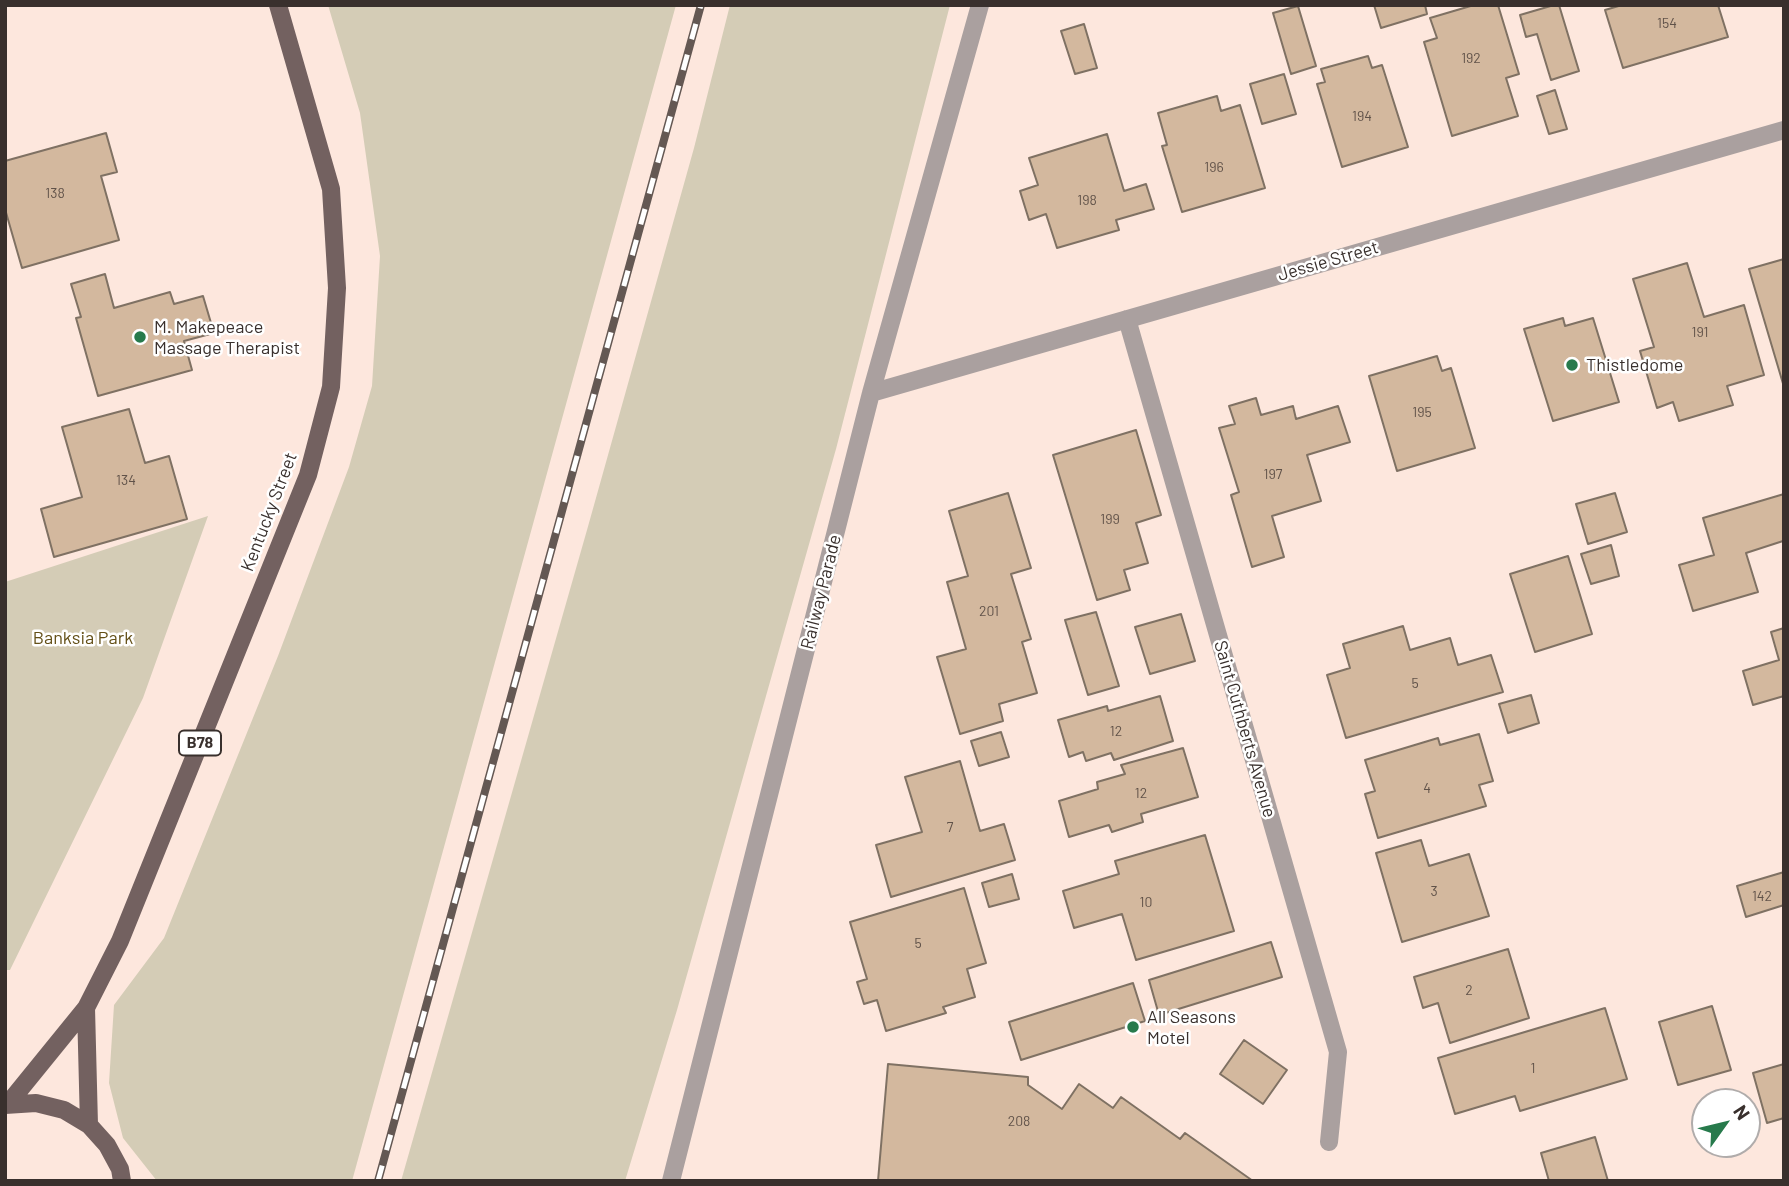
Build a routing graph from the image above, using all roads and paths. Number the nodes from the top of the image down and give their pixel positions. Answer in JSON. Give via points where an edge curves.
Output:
{"nodes":[{"id":1,"x":278,"y":5,"type":"edge"},
{"id":2,"x":980,"y":5,"type":"edge"},
{"id":3,"x":1784,"y":130,"type":"edge"},
{"id":4,"x":1127,"y":319,"type":"junction"},
{"id":5,"x":871,"y":393,"type":"junction"},
{"id":6,"x":86,"y":1008,"type":"junction"},
{"id":7,"x":6,"y":1105,"type":"edge"},
{"id":8,"x":89,"y":1125,"type":"junction"},
{"id":9,"x":1329,"y":1142,"type":"dead end"},
{"id":10,"x":122,"y":1181,"type":"edge"},
{"id":11,"x":671,"y":1181,"type":"edge"}],
"edges":[{"from":1,"to":6,"type":"main road","name":"Kentucky Street","number":"B78","via":[[331,189],[337,288],[331,387],[308,475],[120,941]]},
{"from":2,"to":5,"type":"street","name":"Railway Parade"},
{"from":3,"to":4,"type":"street","name":"Jessie Street"},
{"from":4,"to":5,"type":"street","name":"Jessie Street"},
{"from":4,"to":9,"type":"street","name":"Saint Cuthberts Avenue","via":[[1338,1052]]},
{"from":5,"to":11,"type":"street","name":"Railway Parade"},
{"from":6,"to":7,"type":"main road","name":"Kentucky Street","number":"B78"},
{"from":6,"to":8,"type":"main road","name":"Kentucky Street","number":"B78"},
{"from":7,"to":8,"type":"main road","number":"B78","via":[[36,1103],[64,1110]]},
{"from":8,"to":10,"type":"main road","number":"B78","via":[[107,1145]]}]}
